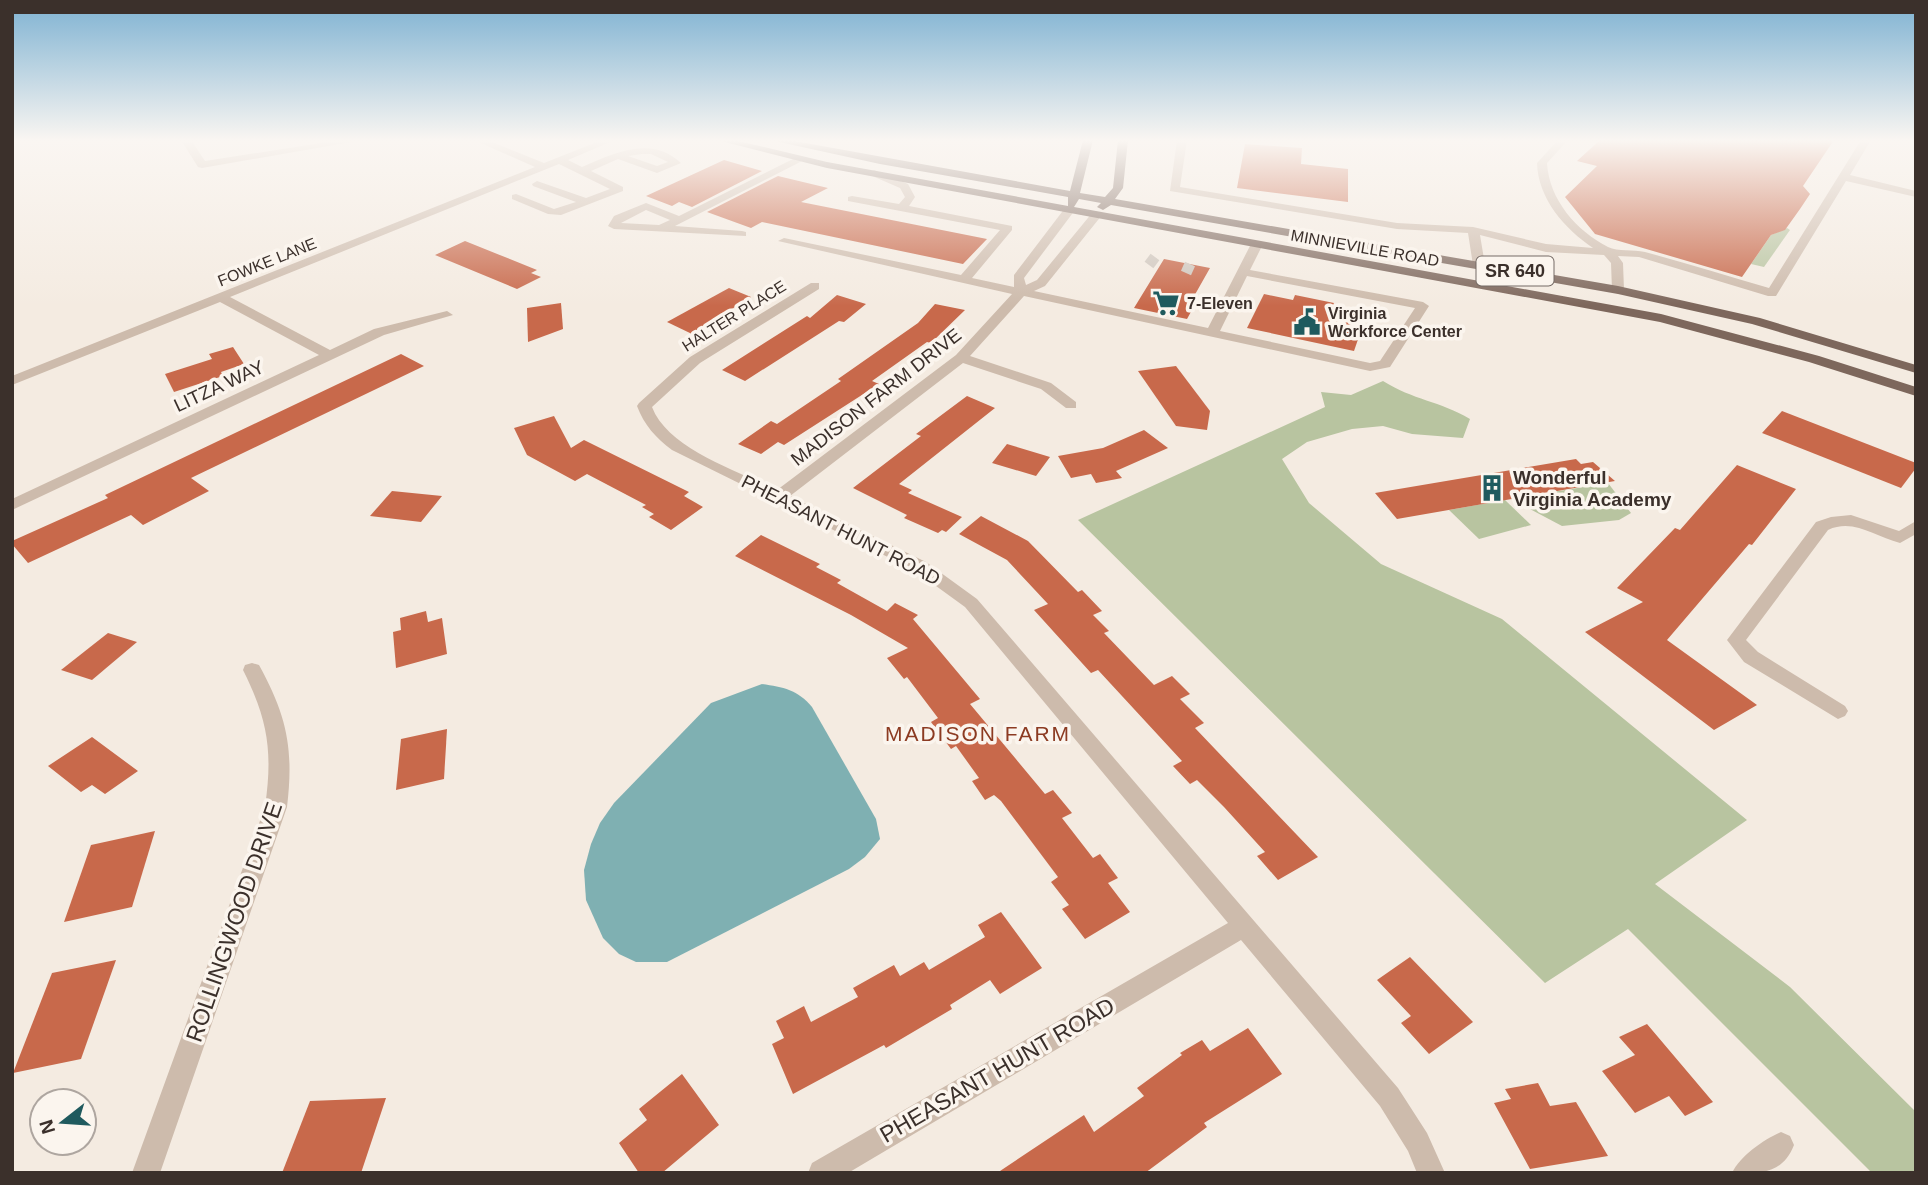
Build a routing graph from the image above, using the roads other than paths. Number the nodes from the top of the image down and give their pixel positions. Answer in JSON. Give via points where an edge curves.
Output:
{"nodes":[{"id":1,"x":474,"y":195,"type":"edge"},
{"id":2,"x":567,"y":195,"type":"edge"},
{"id":3,"x":603,"y":195,"type":"edge"},
{"id":4,"x":728,"y":195,"type":"edge"},
{"id":5,"x":909,"y":195,"type":"edge"},
{"id":6,"x":992,"y":195,"type":"edge"},
{"id":7,"x":1071,"y":195,"type":"edge"},
{"id":8,"x":1112,"y":195,"type":"edge"},
{"id":9,"x":1212,"y":195,"type":"edge"},
{"id":10,"x":1553,"y":195,"type":"edge"},
{"id":11,"x":1832,"y":195,"type":"edge"},
{"id":12,"x":1075,"y":196,"type":"junction"},
{"id":13,"x":516,"y":197,"type":"dead end"},
{"id":14,"x":852,"y":199,"type":"dead end"},
{"id":15,"x":585,"y":202,"type":"junction"},
{"id":16,"x":1107,"y":202,"type":"junction"},
{"id":17,"x":901,"y":208,"type":"junction"},
{"id":18,"x":1069,"y":210,"type":"junction"},
{"id":19,"x":1096,"y":215,"type":"junction"},
{"id":20,"x":679,"y":220,"type":"junction"},
{"id":21,"x":661,"y":229,"type":"junction"},
{"id":22,"x":1473,"y":230,"type":"junction"},
{"id":23,"x":742,"y":234,"type":"dead end"},
{"id":24,"x":784,"y":241,"type":"dead end"},
{"id":25,"x":1257,"y":244,"type":"junction"},
{"id":26,"x":1609,"y":253,"type":"junction"},
{"id":27,"x":1479,"y":265,"type":"junction"},
{"id":28,"x":1243,"y":272,"type":"junction"},
{"id":29,"x":964,"y":280,"type":"junction"},
{"id":30,"x":815,"y":286,"type":"dead end"},
{"id":31,"x":1618,"y":290,"type":"junction"},
{"id":32,"x":1021,"y":292,"type":"junction"},
{"id":33,"x":222,"y":298,"type":"junction"},
{"id":34,"x":447,"y":315,"type":"dead end"},
{"id":35,"x":1212,"y":333,"type":"junction"},
{"id":36,"x":329,"y":355,"type":"junction"},
{"id":37,"x":961,"y":358,"type":"junction"},
{"id":38,"x":1916,"y":369,"type":"edge"},
{"id":39,"x":12,"y":381,"type":"edge"},
{"id":40,"x":1916,"y":392,"type":"edge"},
{"id":41,"x":1071,"y":405,"type":"dead end"},
{"id":42,"x":644,"y":407,"type":"joint"},
{"id":43,"x":778,"y":497,"type":"junction"},
{"id":44,"x":12,"y":505,"type":"edge"},
{"id":45,"x":1916,"y":526,"type":"edge"},
{"id":46,"x":252,"y":670,"type":"dead end"},
{"id":47,"x":1838,"y":711,"type":"dead end"},
{"id":48,"x":1244,"y":926,"type":"junction"},
{"id":49,"x":1781,"y":1145,"type":"dead end"},
{"id":50,"x":146,"y":1173,"type":"edge"},
{"id":51,"x":822,"y":1173,"type":"edge"},
{"id":52,"x":1430,"y":1173,"type":"edge"},
{"id":53,"x":1746,"y":1173,"type":"edge"}],
"edges":[{"from":1,"to":33,"type":"street","name":"FOWKE LANE"},
{"from":2,"to":15,"type":"street"},
{"from":3,"to":15,"type":"street"},
{"from":4,"to":20,"type":"street"},
{"from":5,"to":17,"type":"street"},
{"from":6,"to":18,"type":"main road","name":"MINNIEVILLE ROAD","number":"SR 640"},
{"from":7,"to":12,"type":"main road","name":"MINNIEVILLE ROAD","number":"SR 640"},
{"from":8,"to":16,"type":"main road"},
{"from":9,"to":22,"type":"street","via":[[1397,226]]},
{"from":10,"to":26,"type":"street","via":[[1571,226]]},
{"from":11,"to":26,"type":"street","via":[[1772,293],[1640,254]]},
{"from":12,"to":16,"type":"main road","name":"MINNIEVILLE ROAD","number":"SR 640"},
{"from":12,"to":18,"type":"main road"},
{"from":13,"to":15,"type":"street","via":[[552,212]]},
{"from":14,"to":17,"type":"street"},
{"from":16,"to":19,"type":"main road"},
{"from":16,"to":27,"type":"main road","name":"MINNIEVILLE ROAD","number":"SR 640"},
{"from":17,"to":29,"type":"street","via":[[1008,228]]},
{"from":18,"to":19,"type":"main road","name":"MINNIEVILLE ROAD","number":"SR 640"},
{"from":18,"to":32,"type":"street","name":"MADISON FARM DRIVE","via":[[1018,278]]},
{"from":19,"to":25,"type":"main road","name":"MINNIEVILLE ROAD","number":"SR 640"},
{"from":19,"to":32,"type":"street","name":"MADISON FARM DRIVE","via":[[1041,283]]},
{"from":20,"to":21,"type":"street"},
{"from":20,"to":21,"type":"street","via":[[646,206],[618,218],[614,226]]},
{"from":21,"to":23,"type":"street"},
{"from":22,"to":26,"type":"street","via":[[1546,248]]},
{"from":22,"to":27,"type":"street"},
{"from":24,"to":29,"type":"street"},
{"from":25,"to":28,"type":"street"},
{"from":25,"to":40,"type":"main road","name":"MINNIEVILLE ROAD","number":"SR 640","via":[[1661,318]]},
{"from":26,"to":31,"type":"street","via":[[1617,264]]},
{"from":27,"to":31,"type":"main road","name":"MINNIEVILLE ROAD","number":"SR 640"},
{"from":28,"to":35,"type":"street"},
{"from":28,"to":35,"type":"street","via":[[1423,306],[1388,360],[1376,367]]},
{"from":29,"to":32,"type":"street"},
{"from":30,"to":42,"type":"street","name":"HALTER PLACE","via":[[695,360]]},
{"from":31,"to":38,"type":"main road","name":"MINNIEVILLE ROAD","number":"SR 640","via":[[1755,321]]},
{"from":32,"to":35,"type":"street"},
{"from":32,"to":37,"type":"street","name":"MADISON FARM DRIVE"},
{"from":33,"to":36,"type":"street"},
{"from":33,"to":39,"type":"street","name":"FOWKE LANE"},
{"from":34,"to":36,"type":"street","name":"LITZA WAY","via":[[379,332]]},
{"from":36,"to":44,"type":"street","name":"LITZA WAY"},
{"from":37,"to":41,"type":"street","via":[[1038,383]]},
{"from":37,"to":43,"type":"street","name":"MADISON FARM DRIVE"},
{"from":42,"to":43,"type":"street","name":"PHEASANT HUNT ROAD","via":[[659,433],[677,447]]},
{"from":43,"to":48,"type":"street","name":"PHEASANT HUNT ROAD","via":[[920,566],[971,603]]},
{"from":45,"to":47,"type":"street","via":[[1900,538],[1857,522],[1822,526],[1736,640],[1751,657]]},
{"from":46,"to":50,"type":"street","name":"ROLLINGWOOD DRIVE","via":[[273,708],[281,739],[276,807]]},
{"from":48,"to":51,"type":"street","name":"PHEASANT HUNT ROAD"},
{"from":48,"to":52,"type":"street","name":"PHEASANT HUNT ROAD","via":[[1389,1097],[1418,1142]]},
{"from":49,"to":53,"type":"street"}]}
